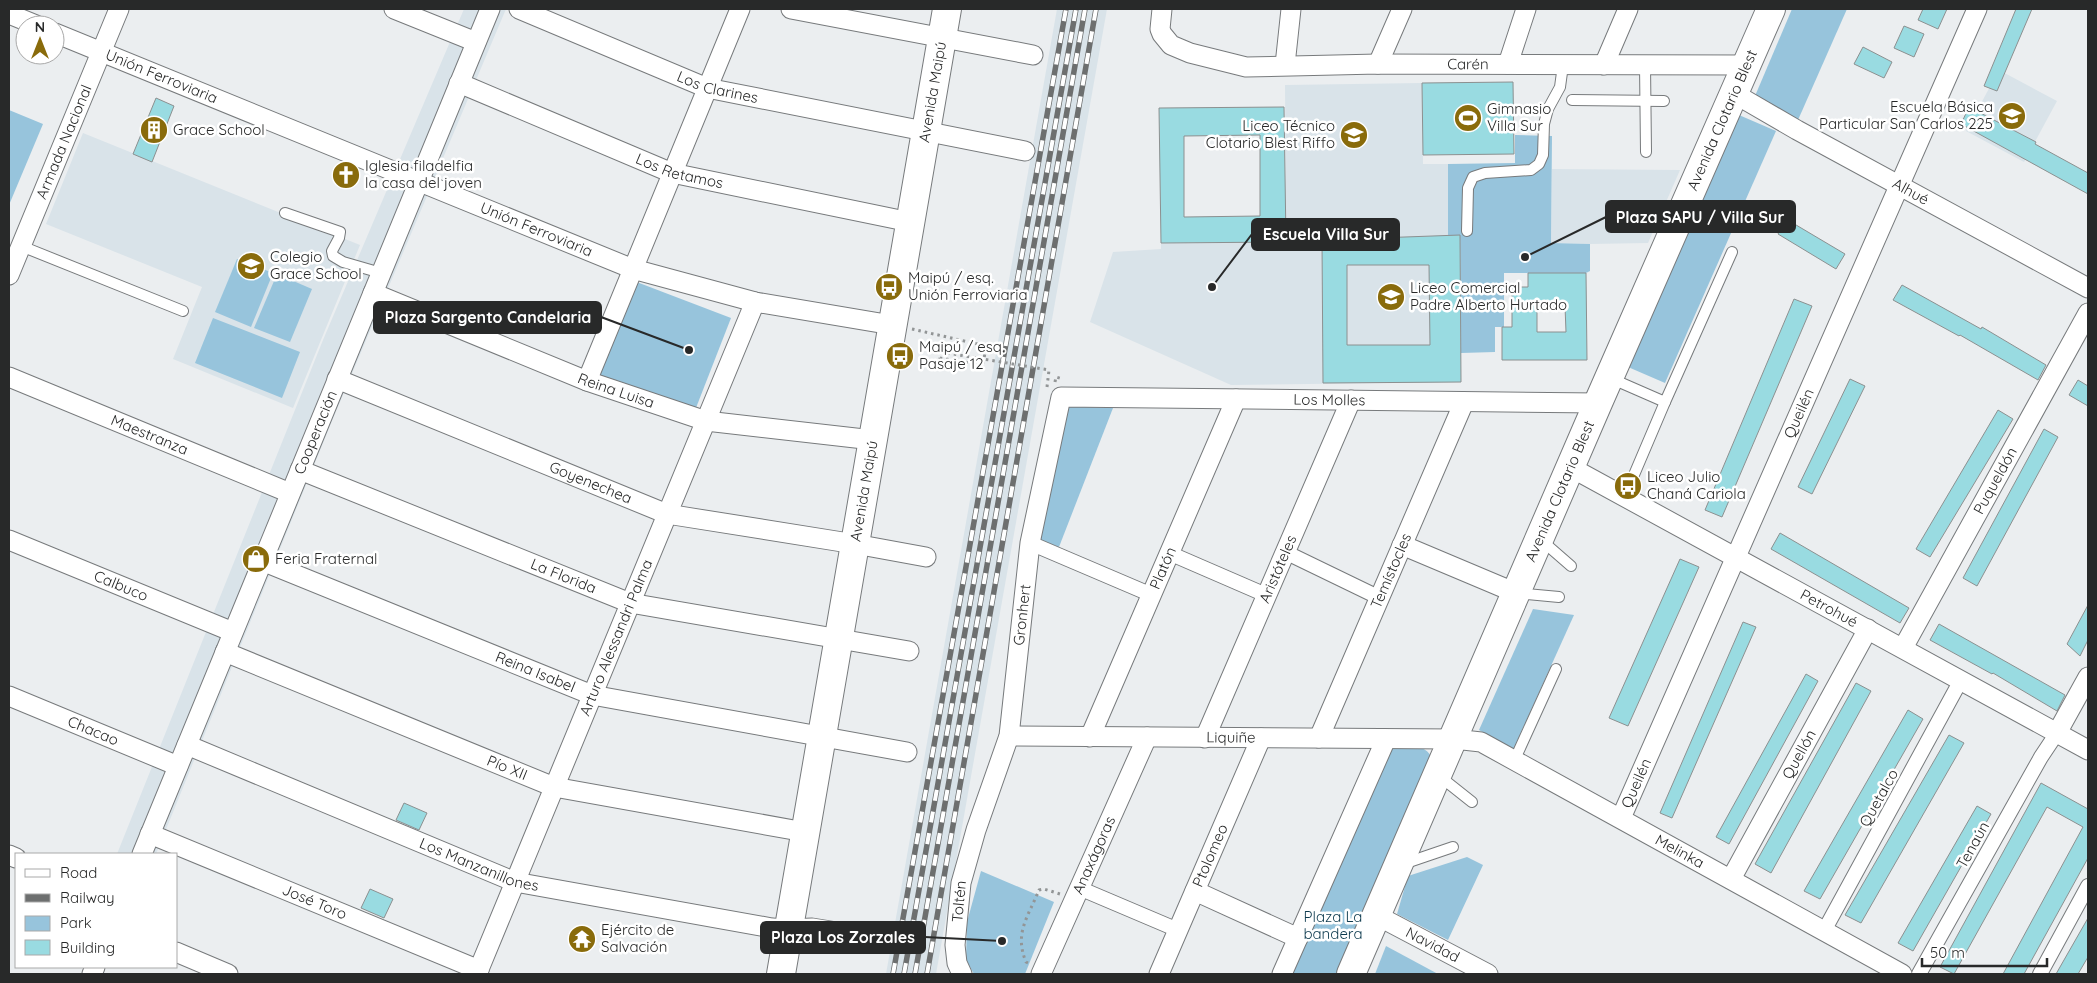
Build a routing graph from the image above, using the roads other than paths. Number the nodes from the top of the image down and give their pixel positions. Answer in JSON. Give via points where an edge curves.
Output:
{"nodes":[{"id":1,"x":119,"y":9,"type":"edge"},
{"id":2,"x":394,"y":9,"type":"edge"},
{"id":3,"x":490,"y":9,"type":"edge"},
{"id":4,"x":519,"y":9,"type":"edge"},
{"id":5,"x":740,"y":9,"type":"edge"},
{"id":6,"x":791,"y":9,"type":"edge"},
{"id":7,"x":947,"y":9,"type":"edge"},
{"id":8,"x":1162,"y":9,"type":"edge"},
{"id":9,"x":1291,"y":9,"type":"edge"},
{"id":10,"x":1402,"y":9,"type":"edge"},
{"id":11,"x":1526,"y":9,"type":"edge"},
{"id":12,"x":1628,"y":9,"type":"edge"},
{"id":13,"x":1771,"y":9,"type":"edge"},
{"id":14,"x":1977,"y":9,"type":"edge"},
{"id":15,"x":65,"y":37,"type":"edge"},
{"id":16,"x":942,"y":37,"type":"junction"},
{"id":17,"x":476,"y":42,"type":"junction"},
{"id":18,"x":101,"y":52,"type":"junction"},
{"id":19,"x":1033,"y":55,"type":"dead end"},
{"id":20,"x":1378,"y":64,"type":"junction"},
{"id":21,"x":1508,"y":64,"type":"junction"},
{"id":22,"x":1284,"y":65,"type":"junction"},
{"id":23,"x":1563,"y":65,"type":"junction"},
{"id":24,"x":1604,"y":65,"type":"junction"},
{"id":25,"x":1646,"y":65,"type":"junction"},
{"id":26,"x":1747,"y":65,"type":"junction"},
{"id":27,"x":459,"y":83,"type":"junction"},
{"id":28,"x":707,"y":88,"type":"junction"},
{"id":29,"x":1735,"y":94,"type":"junction"},
{"id":30,"x":1572,"y":100,"type":"dead end"},
{"id":31,"x":1646,"y":101,"type":"junction"},
{"id":32,"x":1664,"y":101,"type":"dead end"},
{"id":33,"x":926,"y":130,"type":"junction"},
{"id":34,"x":1025,"y":151,"type":"dead end"},
{"id":35,"x":1646,"y":152,"type":"dead end"},
{"id":36,"x":672,"y":174,"type":"junction"},
{"id":37,"x":418,"y":182,"type":"junction"},
{"id":38,"x":1899,"y":184,"type":"junction"},
{"id":39,"x":285,"y":212,"type":"dead end"},
{"id":40,"x":910,"y":222,"type":"junction"},
{"id":41,"x":1467,"y":231,"type":"dead end"},
{"id":42,"x":21,"y":246,"type":"junction"},
{"id":43,"x":1732,"y":252,"type":"dead end"},
{"id":44,"x":632,"y":269,"type":"junction"},
{"id":45,"x":381,"y":273,"type":"junction"},
{"id":46,"x":9,"y":275,"type":"edge"},
{"id":47,"x":2088,"y":288,"type":"edge"},
{"id":48,"x":372,"y":293,"type":"junction"},
{"id":49,"x":755,"y":302,"type":"junction"},
{"id":50,"x":183,"y":311,"type":"dead end"},
{"id":51,"x":2088,"y":313,"type":"edge"},
{"id":52,"x":899,"y":327,"type":"junction"},
{"id":53,"x":9,"y":377,"type":"edge"},
{"id":54,"x":1609,"y":378,"type":"junction"},
{"id":55,"x":337,"y":379,"type":"junction"},
{"id":56,"x":587,"y":381,"type":"junction"},
{"id":57,"x":1061,"y":397,"type":"joint"},
{"id":58,"x":1236,"y":399,"type":"junction"},
{"id":59,"x":1351,"y":400,"type":"junction"},
{"id":60,"x":1464,"y":402,"type":"junction"},
{"id":61,"x":1665,"y":402,"type":"junction"},
{"id":62,"x":1598,"y":403,"type":"junction"},
{"id":63,"x":706,"y":421,"type":"junction"},
{"id":64,"x":873,"y":440,"type":"junction"},
{"id":65,"x":1570,"y":467,"type":"junction"},
{"id":66,"x":300,"y":470,"type":"junction"},
{"id":67,"x":290,"y":493,"type":"junction"},
{"id":68,"x":1625,"y":496,"type":"junction"},
{"id":69,"x":667,"y":514,"type":"junction"},
{"id":70,"x":1540,"y":538,"type":"junction"},
{"id":71,"x":9,"y":540,"type":"edge"},
{"id":72,"x":1030,"y":543,"type":"junction"},
{"id":73,"x":855,"y":544,"type":"junction"},
{"id":74,"x":1402,"y":545,"type":"junction"},
{"id":75,"x":1285,"y":552,"type":"junction"},
{"id":76,"x":1169,"y":553,"type":"junction"},
{"id":77,"x":926,"y":557,"type":"dead end"},
{"id":78,"x":1736,"y":558,"type":"junction"},
{"id":79,"x":262,"y":561,"type":"junction"},
{"id":80,"x":1571,"y":566,"type":"dead end"},
{"id":81,"x":1516,"y":593,"type":"junction"},
{"id":82,"x":1152,"y":595,"type":"junction"},
{"id":83,"x":1266,"y":595,"type":"junction"},
{"id":84,"x":1559,"y":597,"type":"dead end"},
{"id":85,"x":1380,"y":598,"type":"junction"},
{"id":86,"x":630,"y":604,"type":"junction"},
{"id":87,"x":1868,"y":629,"type":"junction"},
{"id":88,"x":233,"y":632,"type":"junction"},
{"id":89,"x":838,"y":639,"type":"junction"},
{"id":90,"x":1903,"y":648,"type":"junction"},
{"id":91,"x":909,"y":651,"type":"dead end"},
{"id":92,"x":225,"y":652,"type":"junction"},
{"id":93,"x":1556,"y":669,"type":"dead end"},
{"id":94,"x":2088,"y":677,"type":"edge"},
{"id":95,"x":1961,"y":680,"type":"junction"},
{"id":96,"x":9,"y":696,"type":"edge"},
{"id":97,"x":592,"y":696,"type":"junction"},
{"id":98,"x":2058,"y":733,"type":"junction"},
{"id":99,"x":1009,"y":736,"type":"junction"},
{"id":100,"x":822,"y":737,"type":"junction"},
{"id":101,"x":1090,"y":737,"type":"junction"},
{"id":102,"x":1147,"y":737,"type":"junction"},
{"id":103,"x":1205,"y":738,"type":"junction"},
{"id":104,"x":1261,"y":738,"type":"junction"},
{"id":105,"x":1319,"y":738,"type":"junction"},
{"id":106,"x":1386,"y":739,"type":"junction"},
{"id":107,"x":1454,"y":739,"type":"junction"},
{"id":108,"x":187,"y":744,"type":"junction"},
{"id":109,"x":2088,"y":750,"type":"edge"},
{"id":110,"x":907,"y":752,"type":"dead end"},
{"id":111,"x":1515,"y":760,"type":"junction"},
{"id":112,"x":178,"y":766,"type":"junction"},
{"id":113,"x":1438,"y":775,"type":"junction"},
{"id":114,"x":554,"y":788,"type":"junction"},
{"id":115,"x":1472,"y":802,"type":"dead end"},
{"id":116,"x":1621,"y":818,"type":"junction"},
{"id":117,"x":976,"y":830,"type":"joint"},
{"id":118,"x":805,"y":832,"type":"junction"},
{"id":119,"x":150,"y":834,"type":"junction"},
{"id":120,"x":1453,"y":847,"type":"dead end"},
{"id":121,"x":142,"y":853,"type":"edge"},
{"id":122,"x":1398,"y":866,"type":"junction"},
{"id":123,"x":1731,"y":879,"type":"junction"},
{"id":124,"x":515,"y":882,"type":"junction"},
{"id":125,"x":2088,"y":886,"type":"edge"},
{"id":126,"x":1195,"y":891,"type":"junction"},
{"id":127,"x":1077,"y":894,"type":"junction"},
{"id":128,"x":1376,"y":916,"type":"junction"},
{"id":129,"x":789,"y":929,"type":"junction"},
{"id":130,"x":1178,"y":930,"type":"junction"},
{"id":131,"x":1824,"y":931,"type":"junction"},
{"id":132,"x":1298,"y":938,"type":"junction"},
{"id":133,"x":886,"y":940,"type":"dead end"},
{"id":134,"x":178,"y":953,"type":"edge"},
{"id":135,"x":478,"y":972,"type":"edge"},
{"id":136,"x":1042,"y":972,"type":"edge"},
{"id":137,"x":1482,"y":973,"type":"edge"},
{"id":138,"x":228,"y":974,"type":"edge"},
{"id":139,"x":781,"y":974,"type":"edge"},
{"id":140,"x":962,"y":974,"type":"edge"},
{"id":141,"x":1159,"y":974,"type":"edge"},
{"id":142,"x":1282,"y":974,"type":"edge"},
{"id":143,"x":1351,"y":974,"type":"edge"},
{"id":144,"x":1902,"y":974,"type":"edge"},
{"id":145,"x":1919,"y":974,"type":"edge"},
{"id":146,"x":2040,"y":974,"type":"edge"}],
"edges":[{"from":1,"to":18,"type":"street","name":"Armada Nacional"},
{"from":2,"to":17,"type":"street"},
{"from":3,"to":17,"type":"street","name":"Cooperación"},
{"from":4,"to":28,"type":"street","name":"Los Clarines"},
{"from":5,"to":28,"type":"street"},
{"from":6,"to":16,"type":"street"},
{"from":7,"to":16,"type":"main road","name":"Avenida Maipú"},
{"from":8,"to":22,"type":"street","name":"Carén","via":[[1162,34],[1172,45],[1235,65]]},
{"from":9,"to":22,"type":"street"},
{"from":10,"to":20,"type":"street"},
{"from":11,"to":21,"type":"street"},
{"from":12,"to":24,"type":"street"},
{"from":13,"to":26,"type":"main road","name":"Avenida Clotario Blest"},
{"from":14,"to":38,"type":"street","name":"Queilén"},
{"from":15,"to":18,"type":"street","name":"Unión Ferroviaria"},
{"from":16,"to":19,"type":"street"},
{"from":16,"to":33,"type":"main road","name":"Avenida Maipú"},
{"from":17,"to":27,"type":"street","name":"Cooperación"},
{"from":18,"to":37,"type":"street","name":"Unión Ferroviaria"},
{"from":18,"to":42,"type":"street","name":"Armada Nacional"},
{"from":20,"to":21,"type":"street","name":"Carén"},
{"from":20,"to":22,"type":"street","name":"Carén"},
{"from":21,"to":23,"type":"street","name":"Carén"},
{"from":23,"to":24,"type":"street","name":"Carén"},
{"from":23,"to":41,"type":"lane","via":[[1560,87],[1544,124],[1543,155],[1539,164],[1531,170],[1472,177],[1468,188]]},
{"from":24,"to":25,"type":"street","name":"Carén"},
{"from":25,"to":26,"type":"street","name":"Carén"},
{"from":25,"to":31,"type":"lane"},
{"from":26,"to":29,"type":"main road","name":"Avenida Clotario Blest"},
{"from":27,"to":36,"type":"street","name":"Los Retamos"},
{"from":27,"to":37,"type":"street","name":"Cooperación"},
{"from":28,"to":33,"type":"street","name":"Los Clarines"},
{"from":28,"to":36,"type":"street"},
{"from":29,"to":38,"type":"street","name":"Alhué"},
{"from":29,"to":54,"type":"main road","name":"Avenida Clotario Blest"},
{"from":30,"to":31,"type":"lane"},
{"from":31,"to":32,"type":"lane"},
{"from":31,"to":35,"type":"lane"},
{"from":33,"to":34,"type":"street","name":"Los Clarines"},
{"from":33,"to":40,"type":"main road","name":"Avenida Maipú"},
{"from":36,"to":40,"type":"street","name":"Los Retamos"},
{"from":36,"to":44,"type":"street"},
{"from":37,"to":44,"type":"street","name":"Unión Ferroviaria"},
{"from":37,"to":45,"type":"street","name":"Cooperación"},
{"from":38,"to":47,"type":"street","name":"Alhué"},
{"from":38,"to":78,"type":"street","name":"Queilén"},
{"from":39,"to":45,"type":"lane","via":[[340,232],[333,256]]},
{"from":40,"to":52,"type":"main road","name":"Avenida Maipú"},
{"from":42,"to":46,"type":"street","name":"Armada Nacional"},
{"from":42,"to":50,"type":"lane"},
{"from":43,"to":61,"type":"lane"},
{"from":44,"to":49,"type":"street","name":"Unión Ferroviaria"},
{"from":44,"to":56,"type":"street"},
{"from":45,"to":48,"type":"street","name":"Cooperación"},
{"from":48,"to":55,"type":"street","name":"Cooperación"},
{"from":48,"to":56,"type":"street","name":"Reina Luisa"},
{"from":49,"to":52,"type":"street","name":"Unión Ferroviaria"},
{"from":49,"to":63,"type":"street","name":"Arturo Alessandri Palma"},
{"from":51,"to":90,"type":"street","name":"Puqueldón"},
{"from":52,"to":64,"type":"main road","name":"Avenida Maipú"},
{"from":53,"to":67,"type":"street","name":"Maestranza"},
{"from":54,"to":61,"type":"lane"},
{"from":54,"to":62,"type":"main road","name":"Avenida Clotario Blest"},
{"from":55,"to":66,"type":"street","name":"Cooperación"},
{"from":55,"to":69,"type":"street","name":"Goyenechea"},
{"from":56,"to":63,"type":"street","name":"Reina Luisa"},
{"from":57,"to":58,"type":"street","name":"Los Molles"},
{"from":57,"to":72,"type":"street","name":"Gronhert"},
{"from":58,"to":59,"type":"street","name":"Los Molles"},
{"from":58,"to":76,"type":"street","name":"Platón"},
{"from":59,"to":60,"type":"street","name":"Los Molles"},
{"from":59,"to":75,"type":"street","name":"Aristóteles"},
{"from":60,"to":62,"type":"street","name":"Los Molles"},
{"from":60,"to":74,"type":"street","name":"Temístocles"},
{"from":61,"to":68,"type":"lane"},
{"from":62,"to":65,"type":"main road","name":"Avenida Clotario Blest"},
{"from":63,"to":64,"type":"street","name":"Reina Luisa"},
{"from":63,"to":69,"type":"street","name":"Arturo Alessandri Palma"},
{"from":64,"to":73,"type":"main road","name":"Avenida Maipú"},
{"from":65,"to":68,"type":"street","name":"Petrohué"},
{"from":65,"to":70,"type":"main road","name":"Avenida Clotario Blest"},
{"from":66,"to":67,"type":"street","name":"Cooperación"},
{"from":66,"to":86,"type":"street","name":"La Florida"},
{"from":67,"to":79,"type":"street","name":"Cooperación"},
{"from":68,"to":78,"type":"street","name":"Petrohué"},
{"from":69,"to":73,"type":"street","name":"Goyenechea"},
{"from":69,"to":86,"type":"street","name":"Arturo Alessandri Palma"},
{"from":70,"to":80,"type":"lane"},
{"from":70,"to":81,"type":"main road","name":"Avenida Clotario Blest"},
{"from":71,"to":88,"type":"street","name":"Calbuco"},
{"from":72,"to":82,"type":"street"},
{"from":72,"to":99,"type":"street","name":"Gronhert"},
{"from":73,"to":77,"type":"street","name":"Goyenechea"},
{"from":73,"to":89,"type":"main road","name":"Avenida Maipú"},
{"from":74,"to":81,"type":"street"},
{"from":74,"to":85,"type":"street","name":"Temístocles"},
{"from":75,"to":83,"type":"street","name":"Aristóteles"},
{"from":75,"to":85,"type":"street"},
{"from":76,"to":82,"type":"street","name":"Platón"},
{"from":76,"to":83,"type":"street"},
{"from":78,"to":87,"type":"street","name":"Petrohué"},
{"from":78,"to":116,"type":"street","name":"Queilén"},
{"from":79,"to":88,"type":"street","name":"Cooperación"},
{"from":79,"to":97,"type":"street","name":"Reina Isabel"},
{"from":81,"to":84,"type":"lane"},
{"from":81,"to":107,"type":"main road","name":"Avenida Clotario Blest"},
{"from":82,"to":101,"type":"street","name":"Platón"},
{"from":83,"to":103,"type":"street","name":"Aristóteles"},
{"from":85,"to":105,"type":"street","name":"Temístocles"},
{"from":86,"to":89,"type":"street","name":"La Florida"},
{"from":86,"to":97,"type":"street","name":"Arturo Alessandri Palma"},
{"from":87,"to":90,"type":"street","name":"Petrohué"},
{"from":87,"to":123,"type":"street","name":"Quellón"},
{"from":88,"to":92,"type":"street","name":"Cooperación"},
{"from":89,"to":91,"type":"street","name":"La Florida"},
{"from":89,"to":100,"type":"main road","name":"Avenida Maipú"},
{"from":90,"to":95,"type":"street","name":"Petrohué"},
{"from":92,"to":108,"type":"street","name":"Cooperación"},
{"from":92,"to":114,"type":"street","name":"Pío XII"},
{"from":93,"to":111,"type":"lane"},
{"from":94,"to":98,"type":"street"},
{"from":95,"to":98,"type":"street","name":"Petrohué"},
{"from":95,"to":131,"type":"street","name":"Quetalco"},
{"from":96,"to":112,"type":"street","name":"Chacao"},
{"from":97,"to":100,"type":"street","name":"Reina Isabel"},
{"from":97,"to":114,"type":"street","name":"Arturo Alessandri Palma"},
{"from":98,"to":109,"type":"street","name":"Petrohué"},
{"from":98,"to":145,"type":"street","name":"Tenaún"},
{"from":99,"to":101,"type":"street","name":"Liquiñe"},
{"from":99,"to":117,"type":"street","name":"Gronhert"},
{"from":100,"to":110,"type":"street","name":"Reina Isabel"},
{"from":100,"to":118,"type":"main road","name":"Avenida Maipú"},
{"from":101,"to":102,"type":"street","name":"Liquiñe"},
{"from":102,"to":103,"type":"street","name":"Liquiñe"},
{"from":102,"to":127,"type":"street","name":"Anaxágoras"},
{"from":103,"to":104,"type":"street","name":"Liquiñe"},
{"from":104,"to":105,"type":"street","name":"Liquiñe"},
{"from":104,"to":126,"type":"street","name":"Ptolomeo"},
{"from":105,"to":106,"type":"street","name":"Liquiñe"},
{"from":106,"to":107,"type":"street","name":"Liquiñe"},
{"from":106,"to":132,"type":"street"},
{"from":107,"to":111,"type":"street","name":"Melinka","via":[[1481,742]]},
{"from":107,"to":113,"type":"main road","name":"Avenida Clotario Blest"},
{"from":108,"to":112,"type":"street","name":"Cooperación"},
{"from":108,"to":124,"type":"street","name":"Los Manzanillones"},
{"from":111,"to":116,"type":"street","name":"Melinka"},
{"from":112,"to":119,"type":"street","name":"Cooperación"},
{"from":113,"to":115,"type":"lane"},
{"from":113,"to":122,"type":"main road","name":"Avenida Clotario Blest"},
{"from":114,"to":118,"type":"street","name":"Pío XII"},
{"from":114,"to":124,"type":"street","name":"Arturo Alessandri Palma"},
{"from":116,"to":123,"type":"street","name":"Melinka"},
{"from":117,"to":140,"type":"street","name":"Toltén","via":[[961,883],[956,929],[956,958]]},
{"from":118,"to":129,"type":"main road","name":"Avenida Maipú"},
{"from":119,"to":121,"type":"street","name":"Cooperación"},
{"from":119,"to":135,"type":"street","name":"José Toro"},
{"from":120,"to":122,"type":"lane"},
{"from":122,"to":128,"type":"main road","name":"Avenida Clotario Blest"},
{"from":123,"to":131,"type":"street","name":"Melinka"},
{"from":124,"to":129,"type":"street","name":"Los Manzanillones"},
{"from":124,"to":135,"type":"street","name":"Arturo Alessandri Palma"},
{"from":125,"to":146,"type":"street"},
{"from":126,"to":130,"type":"street","name":"Ptolomeo"},
{"from":126,"to":132,"type":"street"},
{"from":127,"to":130,"type":"street"},
{"from":127,"to":136,"type":"street","name":"Anaxágoras"},
{"from":128,"to":137,"type":"street","name":"Navidad"},
{"from":128,"to":143,"type":"main road","name":"Avenida Clotario Blest"},
{"from":129,"to":133,"type":"street","name":"Los Manzanillones","via":[[812,928]]},
{"from":129,"to":139,"type":"main road","name":"Avenida Maipú"},
{"from":130,"to":141,"type":"street","name":"Ptolomeo"},
{"from":131,"to":144,"type":"street","name":"Melinka"},
{"from":132,"to":142,"type":"street"},
{"from":134,"to":138,"type":"street"}]}
